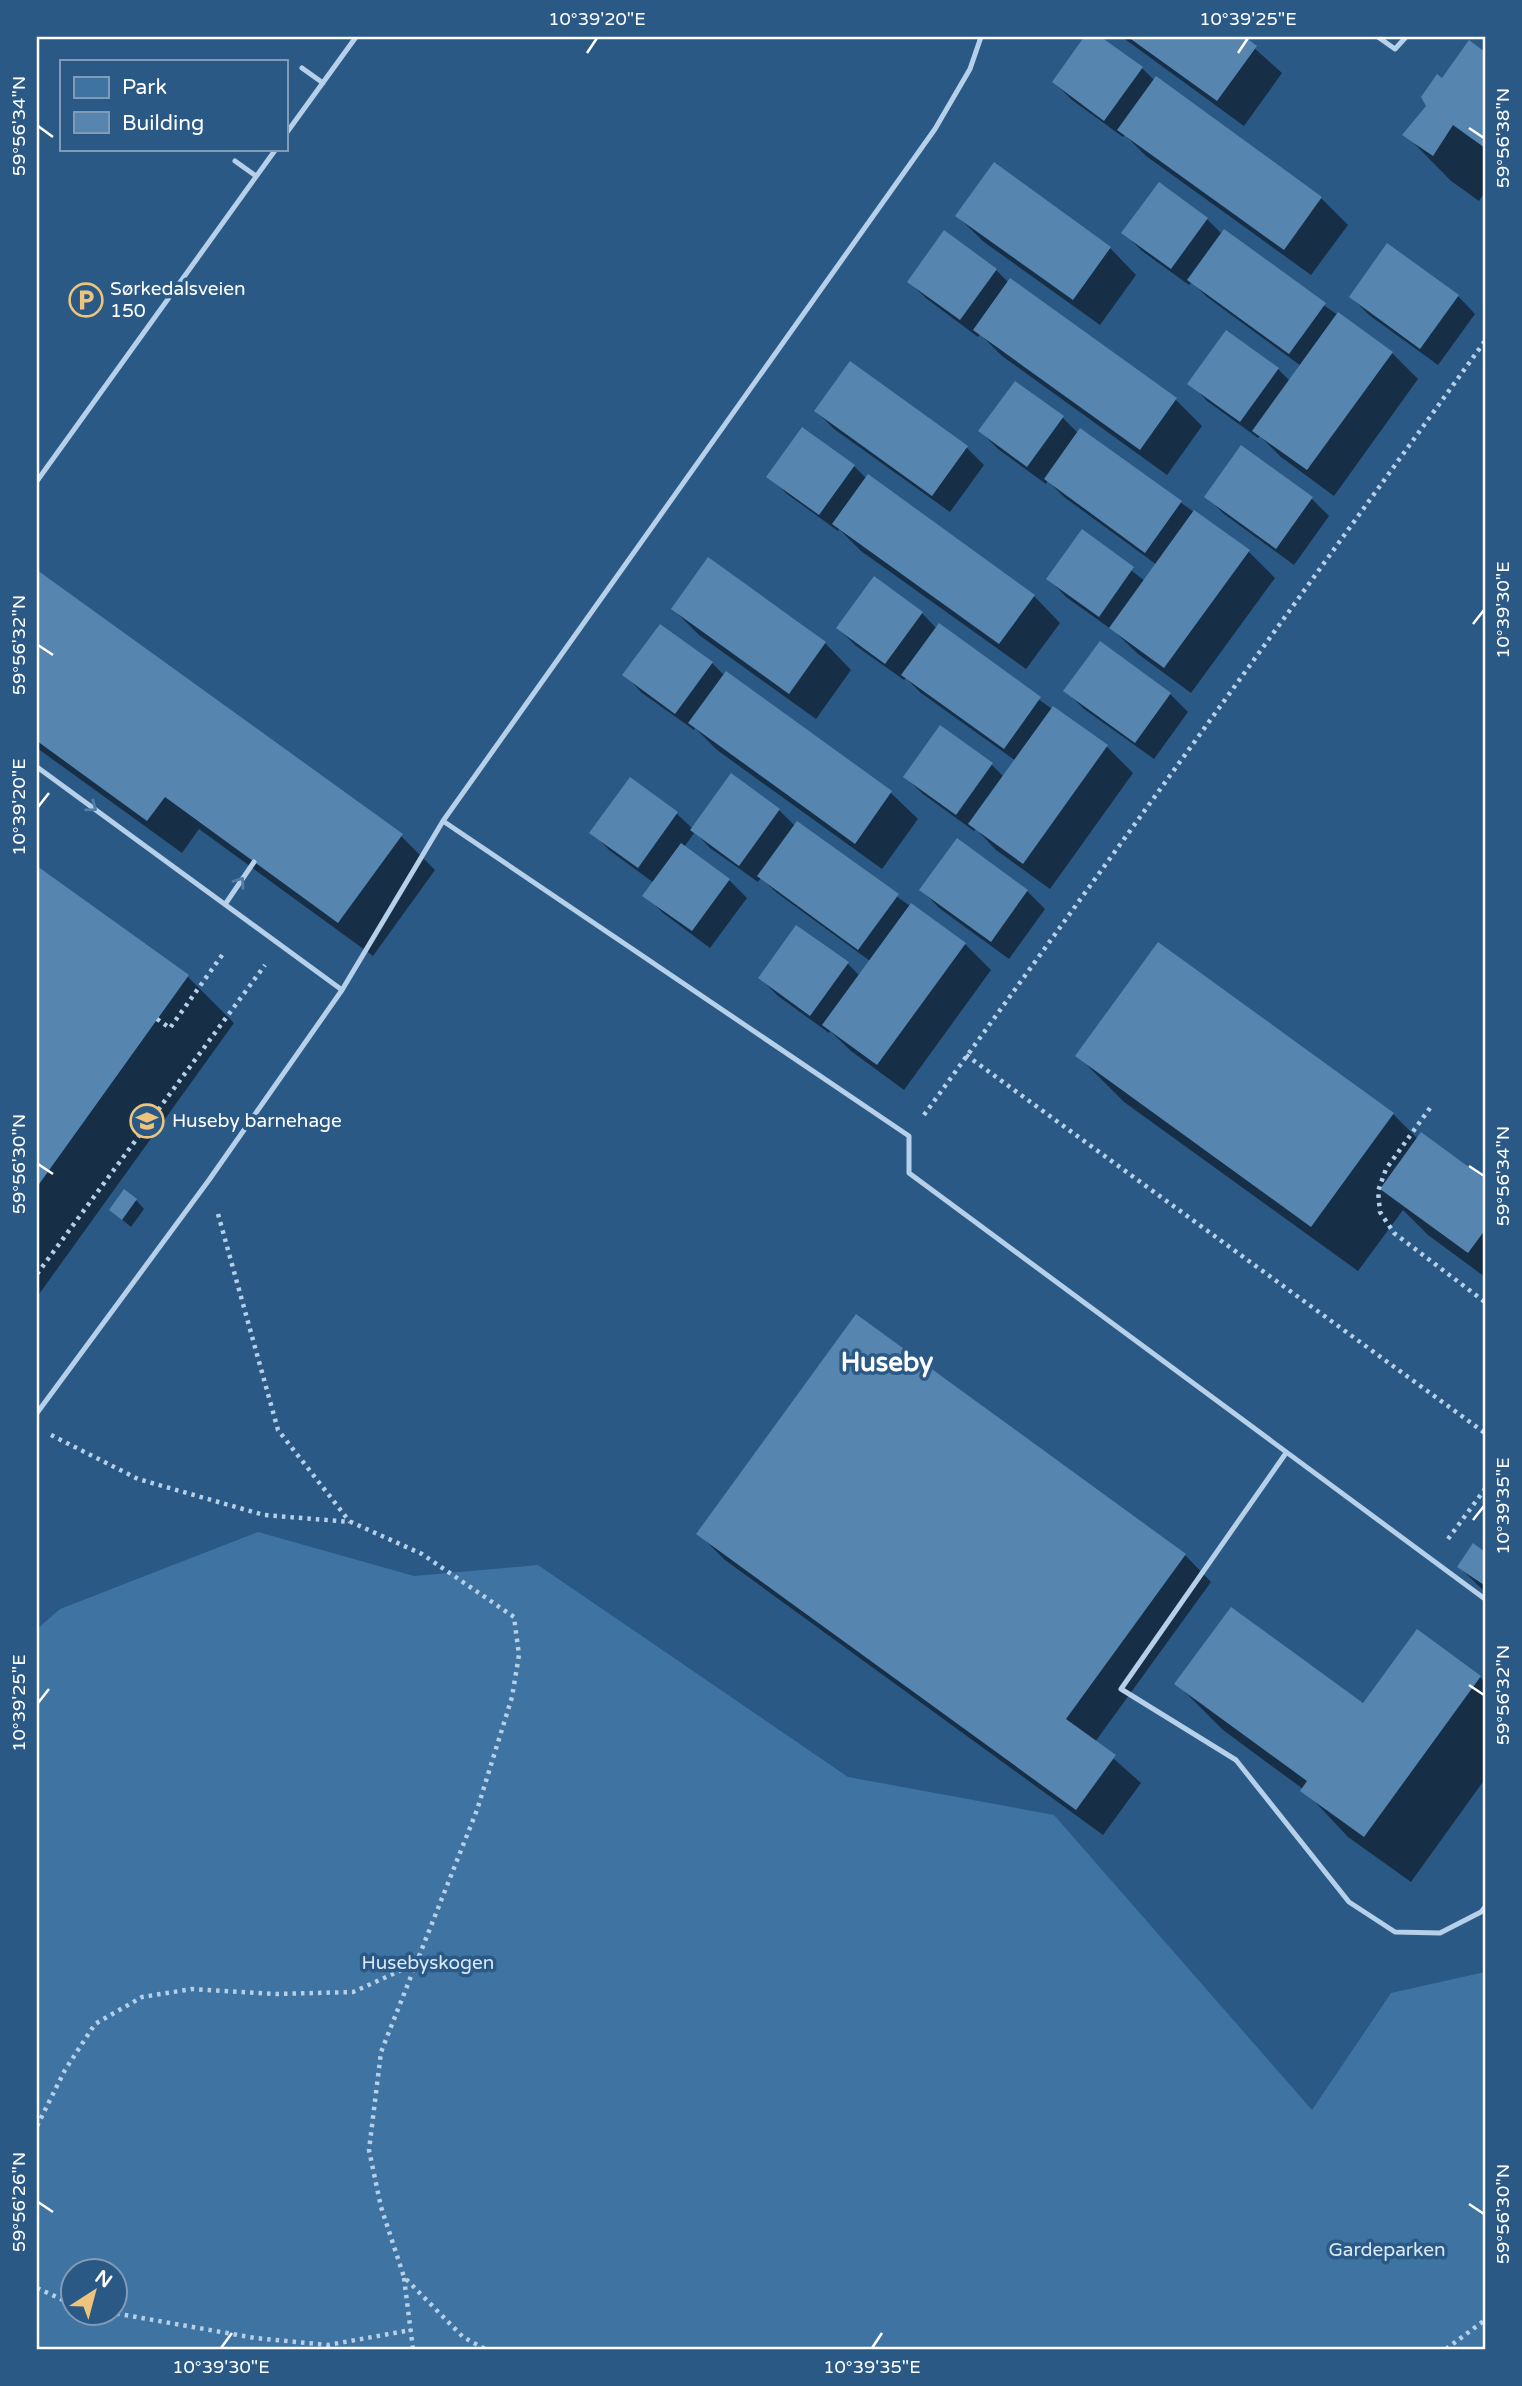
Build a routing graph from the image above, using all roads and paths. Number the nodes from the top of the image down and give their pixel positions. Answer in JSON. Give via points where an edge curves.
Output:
{"nodes":[{"id":1,"x":356,"y":37,"type":"edge"},
{"id":2,"x":981,"y":37,"type":"edge"},
{"id":3,"x":1378,"y":37,"type":"edge"},
{"id":4,"x":1406,"y":37,"type":"edge"},
{"id":5,"x":302,"y":68,"type":"dead end"},
{"id":6,"x":323,"y":83,"type":"junction"},
{"id":7,"x":287,"y":132,"type":"edge"},
{"id":8,"x":275,"y":150,"type":"edge"},
{"id":9,"x":235,"y":161,"type":"dead end"},
{"id":10,"x":256,"y":176,"type":"junction"},
{"id":11,"x":1485,"y":341,"type":"edge"},
{"id":12,"x":37,"y":481,"type":"edge"},
{"id":13,"x":37,"y":767,"type":"edge"},
{"id":14,"x":443,"y":821,"type":"junction"},
{"id":15,"x":254,"y":862,"type":"dead end"},
{"id":16,"x":226,"y":903,"type":"junction"},
{"id":17,"x":280,"y":944,"type":"junction"},
{"id":18,"x":225,"y":951,"type":"dead end"},
{"id":19,"x":342,"y":990,"type":"junction"},
{"id":20,"x":157,"y":1019,"type":"dead end"},
{"id":21,"x":966,"y":1055,"type":"junction"},
{"id":22,"x":1430,"y":1108,"type":"dead end"},
{"id":23,"x":909,"y":1136,"type":"junction"},
{"id":24,"x":209,"y":1180,"type":"junction"},
{"id":25,"x":37,"y":1273,"type":"edge"},
{"id":26,"x":1485,"y":1303,"type":"edge"},
{"id":27,"x":37,"y":1413,"type":"edge"},
{"id":28,"x":48,"y":1433,"type":"dead end"},
{"id":29,"x":1485,"y":1433,"type":"edge"},
{"id":30,"x":1286,"y":1453,"type":"junction"},
{"id":31,"x":1485,"y":1489,"type":"edge"},
{"id":32,"x":351,"y":1522,"type":"junction"},
{"id":33,"x":1432,"y":1560,"type":"junction"},
{"id":34,"x":1485,"y":1599,"type":"edge"},
{"id":35,"x":1485,"y":1907,"type":"edge"},
{"id":36,"x":415,"y":1963,"type":"junction"},
{"id":37,"x":37,"y":2126,"type":"edge"},
{"id":38,"x":404,"y":2277,"type":"junction"},
{"id":39,"x":37,"y":2288,"type":"edge"},
{"id":40,"x":60,"y":2299,"type":"edge"},
{"id":41,"x":130,"y":2316,"type":"edge"},
{"id":42,"x":1485,"y":2320,"type":"edge"},
{"id":43,"x":411,"y":2330,"type":"junction"},
{"id":44,"x":413,"y":2349,"type":"edge"},
{"id":45,"x":485,"y":2349,"type":"edge"},
{"id":46,"x":1446,"y":2349,"type":"edge"}],
"edges":[{"from":1,"to":6,"type":"lane"},
{"from":2,"to":14,"type":"lane","via":[[970,69],[935,130]]},
{"from":3,"to":4,"type":"lane","via":[[1395,49]]},
{"from":5,"to":6,"type":"lane"},
{"from":6,"to":7,"type":"lane"},
{"from":8,"to":10,"type":"lane"},
{"from":9,"to":10,"type":"lane"},
{"from":10,"to":12,"type":"lane"},
{"from":11,"to":21,"type":"path"},
{"from":13,"to":16,"type":"lane","one_way":true},
{"from":14,"to":19,"type":"lane"},
{"from":14,"to":23,"type":"lane"},
{"from":16,"to":15,"type":"lane","one_way":true},
{"from":16,"to":17,"type":"lane"},
{"from":17,"to":19,"type":"lane"},
{"from":17,"to":25,"type":"path"},
{"from":18,"to":20,"type":"path","via":[[170,1028]]},
{"from":19,"to":24,"type":"lane"},
{"from":21,"to":23,"type":"path"},
{"from":21,"to":29,"type":"path"},
{"from":22,"to":26,"type":"path","via":[[1386,1169],[1378,1191],[1380,1212],[1394,1233]]},
{"from":23,"to":30,"type":"lane","via":[[909,1173]]},
{"from":24,"to":27,"type":"lane"},
{"from":24,"to":32,"type":"path","via":[[278,1430]]},
{"from":28,"to":32,"type":"path","via":[[138,1479],[264,1515]]},
{"from":30,"to":33,"type":"lane"},
{"from":30,"to":35,"type":"lane","via":[[1121,1689],[1236,1760],[1349,1902],[1395,1932],[1440,1933]]},
{"from":31,"to":33,"type":"path"},
{"from":32,"to":36,"type":"path","via":[[422,1554],[514,1617],[519,1655],[512,1697],[477,1810]]},
{"from":33,"to":34,"type":"lane"},
{"from":36,"to":37,"type":"path","via":[[352,1992],[192,1989],[142,1997],[95,2024]]},
{"from":36,"to":38,"type":"path","via":[[381,2052],[369,2150],[381,2207]]},
{"from":38,"to":43,"type":"path"},
{"from":38,"to":45,"type":"path","via":[[463,2337]]},
{"from":39,"to":40,"type":"path"},
{"from":41,"to":43,"type":"path","via":[[255,2338],[328,2345]]},
{"from":42,"to":46,"type":"path"},
{"from":43,"to":44,"type":"path"}]}
